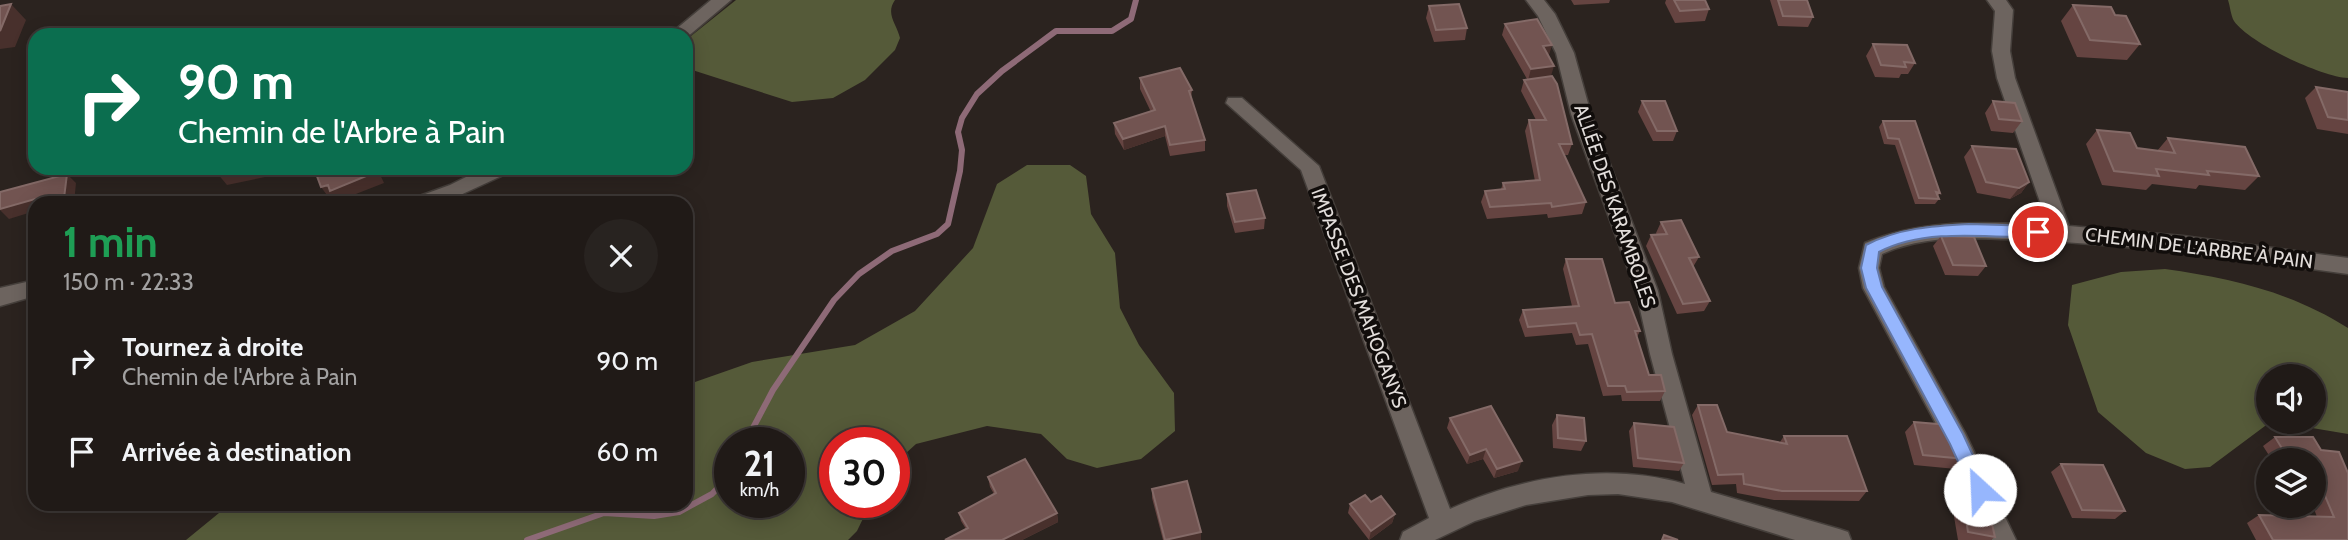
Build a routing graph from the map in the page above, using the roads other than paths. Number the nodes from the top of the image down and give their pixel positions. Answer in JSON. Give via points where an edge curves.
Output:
{"nodes":[{"id":1,"x":722,"y":0,"type":"edge"},
{"id":2,"x":1535,"y":0,"type":"edge"},
{"id":3,"x":1996,"y":0,"type":"edge"},
{"id":4,"x":687,"y":28,"type":"edge"},
{"id":5,"x":1235,"y":103,"type":"dead end"},
{"id":6,"x":487,"y":175,"type":"edge"},
{"id":7,"x":440,"y":196,"type":"edge"},
{"id":8,"x":2061,"y":233,"type":"junction"},
{"id":9,"x":2348,"y":266,"type":"edge"},
{"id":10,"x":28,"y":290,"type":"edge"},
{"id":11,"x":0,"y":297,"type":"edge"},
{"id":12,"x":1701,"y":500,"type":"junction"},
{"id":13,"x":1443,"y":522,"type":"junction"},
{"id":14,"x":1412,"y":540,"type":"edge"},
{"id":15,"x":1839,"y":540,"type":"edge"},
{"id":16,"x":2004,"y":540,"type":"edge"}],
"edges":[{"from":1,"to":4,"type":"street"},
{"from":2,"to":12,"type":"street","name":"ALLÉE DES KARAMBOLES","via":[[1565,53],[1581,114],[1647,291]]},
{"from":3,"to":8,"type":"street","via":[[2004,10],[2001,51],[2006,78]]},
{"from":5,"to":13,"type":"street","name":"IMPASSE DES MAHOGANYS","via":[[1309,166]]},
{"from":6,"to":7,"type":"street"},
{"from":8,"to":9,"type":"street","name":"CHEMIN DE L'ARBRE À PAIN","via":[[2178,242]]},
{"from":8,"to":16,"type":"street","name":"CHEMIN DE L'ARBRE À PAIN","via":[[1927,233],[1891,239],[1872,249],[1869,268],[1874,288]]},
{"from":10,"to":11,"type":"street"},
{"from":12,"to":13,"type":"street","via":[[1651,487],[1607,483],[1553,488]]},
{"from":12,"to":15,"type":"street"},
{"from":13,"to":14,"type":"street"}]}
